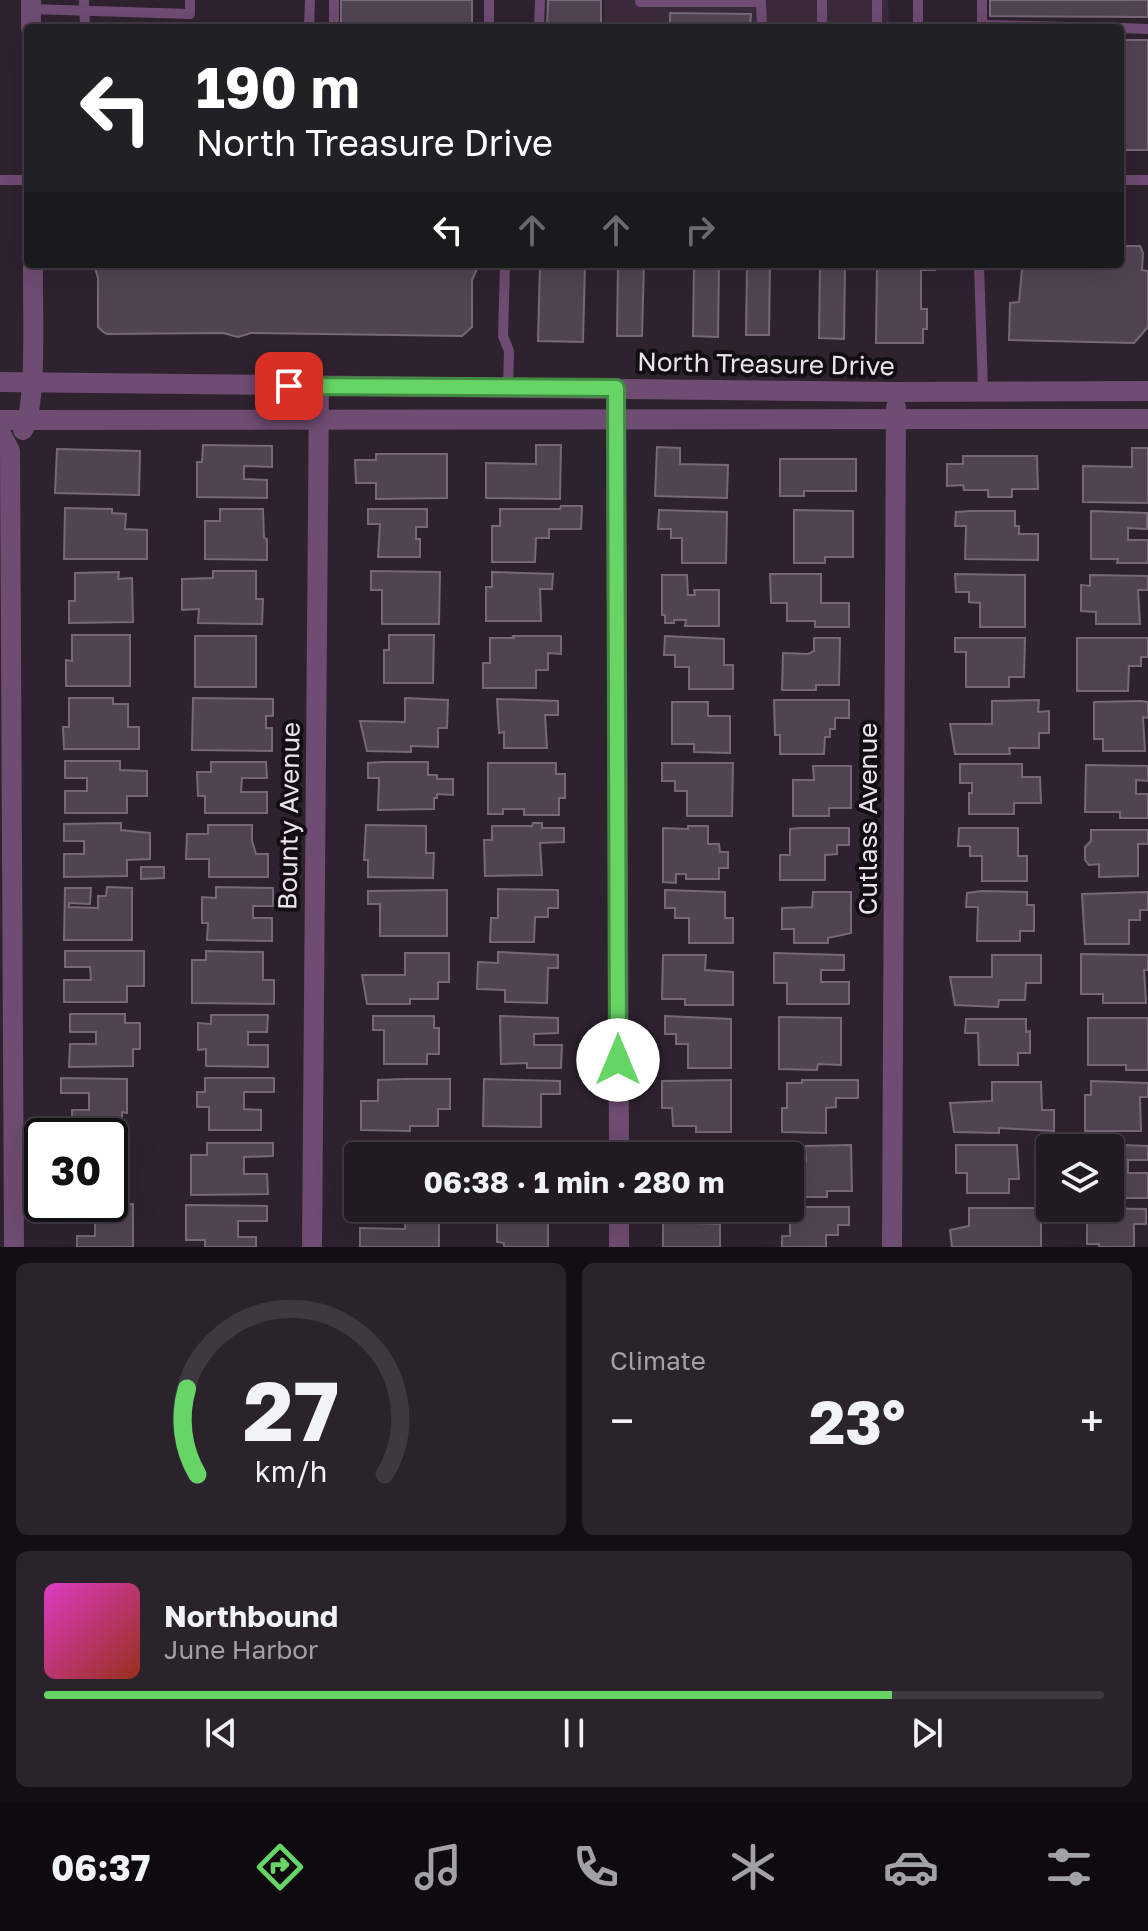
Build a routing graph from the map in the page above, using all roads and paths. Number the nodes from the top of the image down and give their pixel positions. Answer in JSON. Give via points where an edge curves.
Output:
{"nodes":[{"id":1,"x":122,"y":0,"type":"edge"},
{"id":2,"x":153,"y":0,"type":"edge"},
{"id":3,"x":190,"y":0,"type":"edge"},
{"id":4,"x":310,"y":0,"type":"edge"},
{"id":5,"x":334,"y":0,"type":"edge"},
{"id":6,"x":489,"y":0,"type":"edge"},
{"id":7,"x":540,"y":0,"type":"edge"},
{"id":8,"x":640,"y":0,"type":"edge"},
{"id":9,"x":822,"y":0,"type":"edge"},
{"id":10,"x":877,"y":0,"type":"edge"},
{"id":11,"x":918,"y":0,"type":"edge"},
{"id":12,"x":982,"y":0,"type":"edge"},
{"id":13,"x":707,"y":1,"type":"edge"},
{"id":14,"x":761,"y":1,"type":"edge"},
{"id":15,"x":84,"y":6,"type":"edge"},
{"id":16,"x":31,"y":12,"type":"edge"},
{"id":17,"x":122,"y":12,"type":"junction"},
{"id":18,"x":153,"y":14,"type":"junction"},
{"id":19,"x":309,"y":24,"type":"edge"},
{"id":20,"x":334,"y":24,"type":"edge"},
{"id":21,"x":489,"y":24,"type":"edge"},
{"id":22,"x":539,"y":24,"type":"edge"},
{"id":23,"x":762,"y":24,"type":"edge"},
{"id":24,"x":822,"y":24,"type":"edge"},
{"id":25,"x":877,"y":24,"type":"edge"},
{"id":26,"x":918,"y":24,"type":"edge"},
{"id":27,"x":982,"y":24,"type":"edge"},
{"id":28,"x":1124,"y":28,"type":"edge"},
{"id":29,"x":1148,"y":29,"type":"edge"},
{"id":30,"x":0,"y":180,"type":"edge"},
{"id":31,"x":24,"y":180,"type":"edge"},
{"id":32,"x":1124,"y":180,"type":"edge"},
{"id":33,"x":1148,"y":180,"type":"edge"},
{"id":34,"x":33,"y":268,"type":"edge"},
{"id":35,"x":505,"y":268,"type":"edge"},
{"id":36,"x":979,"y":268,"type":"edge"},
{"id":37,"x":0,"y":382,"type":"edge"},
{"id":38,"x":31,"y":383,"type":"junction"},
{"id":39,"x":319,"y":386,"type":"junction"},
{"id":40,"x":508,"y":387,"type":"junction"},
{"id":41,"x":616,"y":388,"type":"junction"},
{"id":42,"x":983,"y":391,"type":"junction"},
{"id":43,"x":1148,"y":391,"type":"edge"},
{"id":44,"x":896,"y":392,"type":"junction"},
{"id":45,"x":319,"y":419,"type":"junction"},
{"id":46,"x":1148,"y":419,"type":"edge"},
{"id":47,"x":0,"y":420,"type":"edge"},
{"id":48,"x":617,"y":420,"type":"junction"},
{"id":49,"x":896,"y":420,"type":"junction"},
{"id":50,"x":29,"y":421,"type":"junction"},
{"id":51,"x":0,"y":432,"type":"edge"},
{"id":52,"x":10,"y":451,"type":"junction"},
{"id":53,"x":619,"y":1142,"type":"edge"},
{"id":54,"x":619,"y":1222,"type":"edge"},
{"id":55,"x":14,"y":1247,"type":"edge"},
{"id":56,"x":312,"y":1247,"type":"edge"},
{"id":57,"x":619,"y":1247,"type":"edge"},
{"id":58,"x":892,"y":1247,"type":"edge"}],
"edges":[{"from":1,"to":17,"type":"lane"},
{"from":2,"to":18,"type":"lane"},
{"from":3,"to":18,"type":"lane","via":[[190,14]]},
{"from":4,"to":19,"type":"lane"},
{"from":5,"to":20,"type":"lane"},
{"from":6,"to":21,"type":"lane"},
{"from":7,"to":22,"type":"lane"},
{"from":8,"to":13,"type":"lane"},
{"from":9,"to":24,"type":"lane"},
{"from":10,"to":25,"type":"lane"},
{"from":11,"to":26,"type":"lane"},
{"from":12,"to":27,"type":"lane"},
{"from":13,"to":14,"type":"lane"},
{"from":14,"to":23,"type":"lane"},
{"from":15,"to":16,"type":"lane"},
{"from":15,"to":17,"type":"lane"},
{"from":17,"to":18,"type":"lane"},
{"from":28,"to":29,"type":"lane"},
{"from":30,"to":31,"type":"lane"},
{"from":32,"to":33,"type":"lane"},
{"from":34,"to":38,"type":"street"},
{"from":35,"to":40,"type":"lane"},
{"from":36,"to":42,"type":"lane"},
{"from":37,"to":38,"type":"street","name":"North Treasure Drive"},
{"from":38,"to":39,"type":"street","name":"North Treasure Drive"},
{"from":38,"to":50,"type":"street"},
{"from":39,"to":40,"type":"street","name":"North Treasure Drive"},
{"from":39,"to":45,"type":"street","name":"Bounty Avenue"},
{"from":40,"to":41,"type":"street","name":"North Treasure Drive"},
{"from":41,"to":44,"type":"street","name":"North Treasure Drive"},
{"from":41,"to":48,"type":"street"},
{"from":42,"to":43,"type":"street","name":"North Treasure Drive"},
{"from":42,"to":44,"type":"street","name":"North Treasure Drive"},
{"from":44,"to":49,"type":"street","name":"Cutlass Avenue"},
{"from":45,"to":48,"type":"street","name":"North Treasure Drive"},
{"from":45,"to":50,"type":"street","name":"North Treasure Drive"},
{"from":45,"to":56,"type":"street","name":"Bounty Avenue"},
{"from":46,"to":49,"type":"street","name":"North Treasure Drive"},
{"from":47,"to":50,"type":"street","name":"North Treasure Drive"},
{"from":48,"to":49,"type":"street","name":"North Treasure Drive"},
{"from":48,"to":53,"type":"street"},
{"from":49,"to":58,"type":"street","name":"Cutlass Avenue"},
{"from":50,"to":52,"type":"street"},
{"from":51,"to":52,"type":"street"},
{"from":52,"to":55,"type":"street"},
{"from":54,"to":57,"type":"street"}]}
